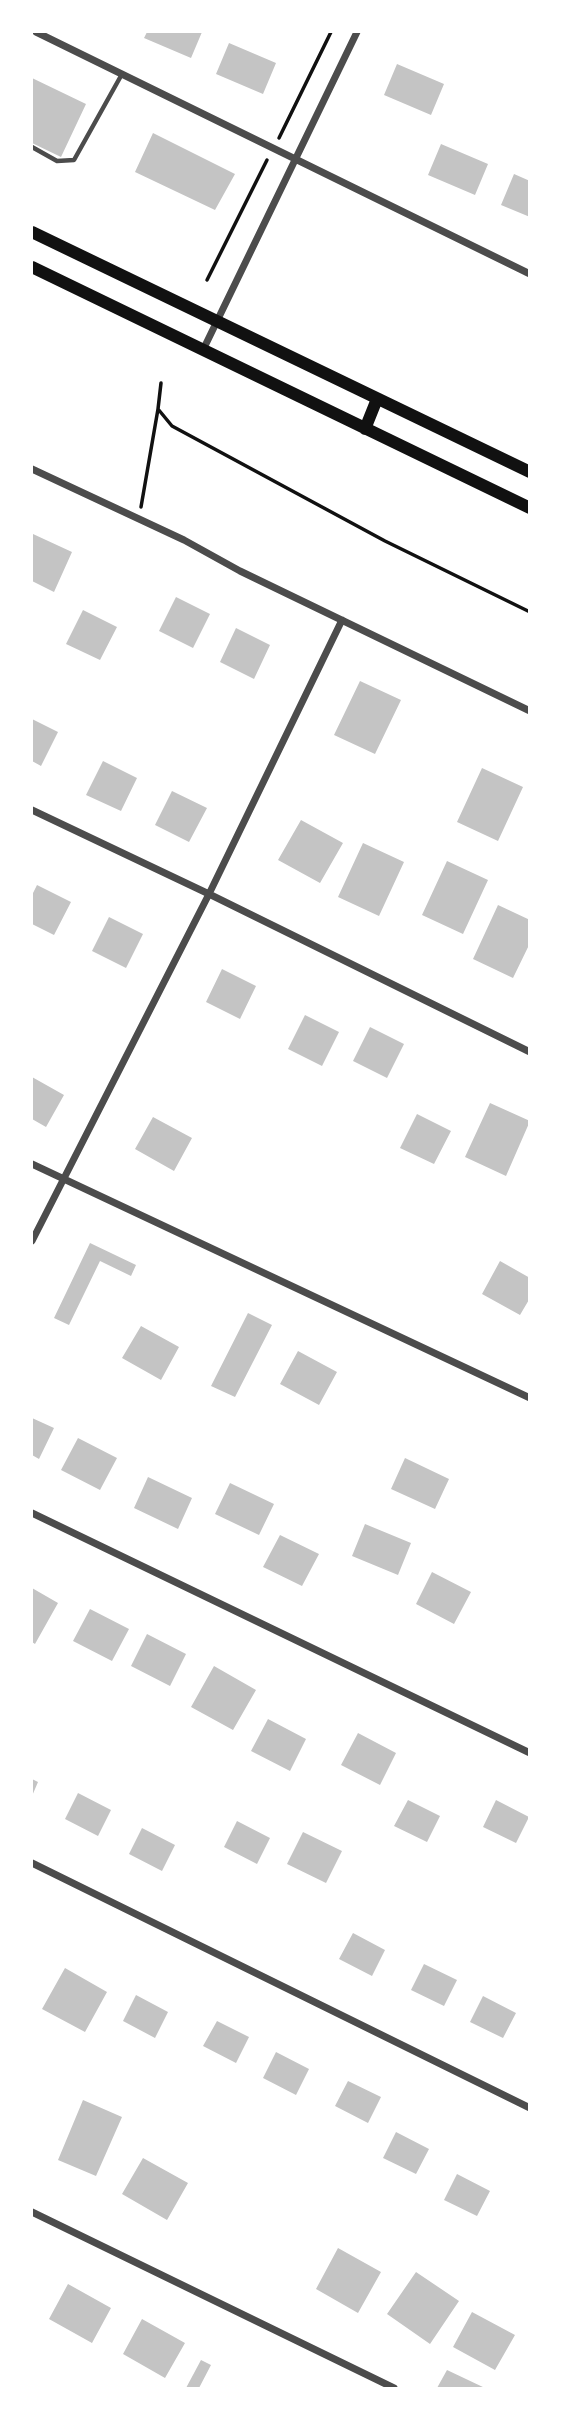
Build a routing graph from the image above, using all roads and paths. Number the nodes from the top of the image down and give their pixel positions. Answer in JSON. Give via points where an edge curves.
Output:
{"nodes":[{"id":1,"x":36,"y":32,"type":"edge"},
{"id":2,"x":357,"y":32,"type":"edge"},
{"id":3,"x":122,"y":74,"type":"junction"},
{"id":4,"x":32,"y":147,"type":"edge"},
{"id":5,"x":295,"y":159,"type":"junction"},
{"id":6,"x":32,"y":232,"type":"edge"},
{"id":7,"x":32,"y":267,"type":"edge"},
{"id":8,"x":530,"y":274,"type":"edge"},
{"id":9,"x":217,"y":321,"type":"junction"},
{"id":10,"x":203,"y":350,"type":"junction"},
{"id":11,"x":161,"y":383,"type":"dead end"},
{"id":12,"x":377,"y":399,"type":"junction"},
{"id":13,"x":158,"y":409,"type":"junction"},
{"id":14,"x":365,"y":429,"type":"junction"},
{"id":15,"x":32,"y":469,"type":"edge"},
{"id":16,"x":530,"y":472,"type":"edge"},
{"id":17,"x":530,"y":508,"type":"edge"},
{"id":18,"x":139,"y":519,"type":"junction"},
{"id":19,"x":530,"y":612,"type":"edge"},
{"id":20,"x":342,"y":620,"type":"junction"},
{"id":21,"x":530,"y":711,"type":"edge"},
{"id":22,"x":32,"y":810,"type":"edge"},
{"id":23,"x":209,"y":894,"type":"junction"},
{"id":24,"x":530,"y":1052,"type":"edge"},
{"id":25,"x":32,"y":1164,"type":"edge"},
{"id":26,"x":63,"y":1178,"type":"junction"},
{"id":27,"x":32,"y":1241,"type":"edge"},
{"id":28,"x":530,"y":1398,"type":"edge"},
{"id":29,"x":32,"y":1513,"type":"edge"},
{"id":30,"x":530,"y":1753,"type":"edge"},
{"id":31,"x":32,"y":1863,"type":"edge"},
{"id":32,"x":530,"y":2108,"type":"edge"},
{"id":33,"x":32,"y":2212,"type":"edge"},
{"id":34,"x":394,"y":2389,"type":"edge"}],
"edges":[{"from":1,"to":3,"type":"street"},
{"from":2,"to":5,"type":"street"},
{"from":3,"to":4,"type":"lane","via":[[74,160],[57,161]]},
{"from":3,"to":5,"type":"street"},
{"from":5,"to":8,"type":"street"},
{"from":5,"to":9,"type":"street"},
{"from":6,"to":9,"type":"main road"},
{"from":7,"to":10,"type":"main road"},
{"from":9,"to":10,"type":"street"},
{"from":9,"to":12,"type":"main road"},
{"from":10,"to":14,"type":"main road"},
{"from":11,"to":13,"type":"path"},
{"from":12,"to":14,"type":"main road"},
{"from":12,"to":16,"type":"main road"},
{"from":13,"to":18,"type":"path"},
{"from":13,"to":19,"type":"path","via":[[172,426],[385,541]]},
{"from":14,"to":17,"type":"main road"},
{"from":15,"to":18,"type":"street"},
{"from":18,"to":20,"type":"street"},
{"from":20,"to":21,"type":"street"},
{"from":20,"to":23,"type":"street"},
{"from":22,"to":23,"type":"street"},
{"from":23,"to":24,"type":"street"},
{"from":23,"to":26,"type":"street"},
{"from":25,"to":26,"type":"street"},
{"from":26,"to":27,"type":"street"},
{"from":26,"to":28,"type":"street"},
{"from":29,"to":30,"type":"street"},
{"from":31,"to":32,"type":"street"},
{"from":33,"to":34,"type":"street"}]}
